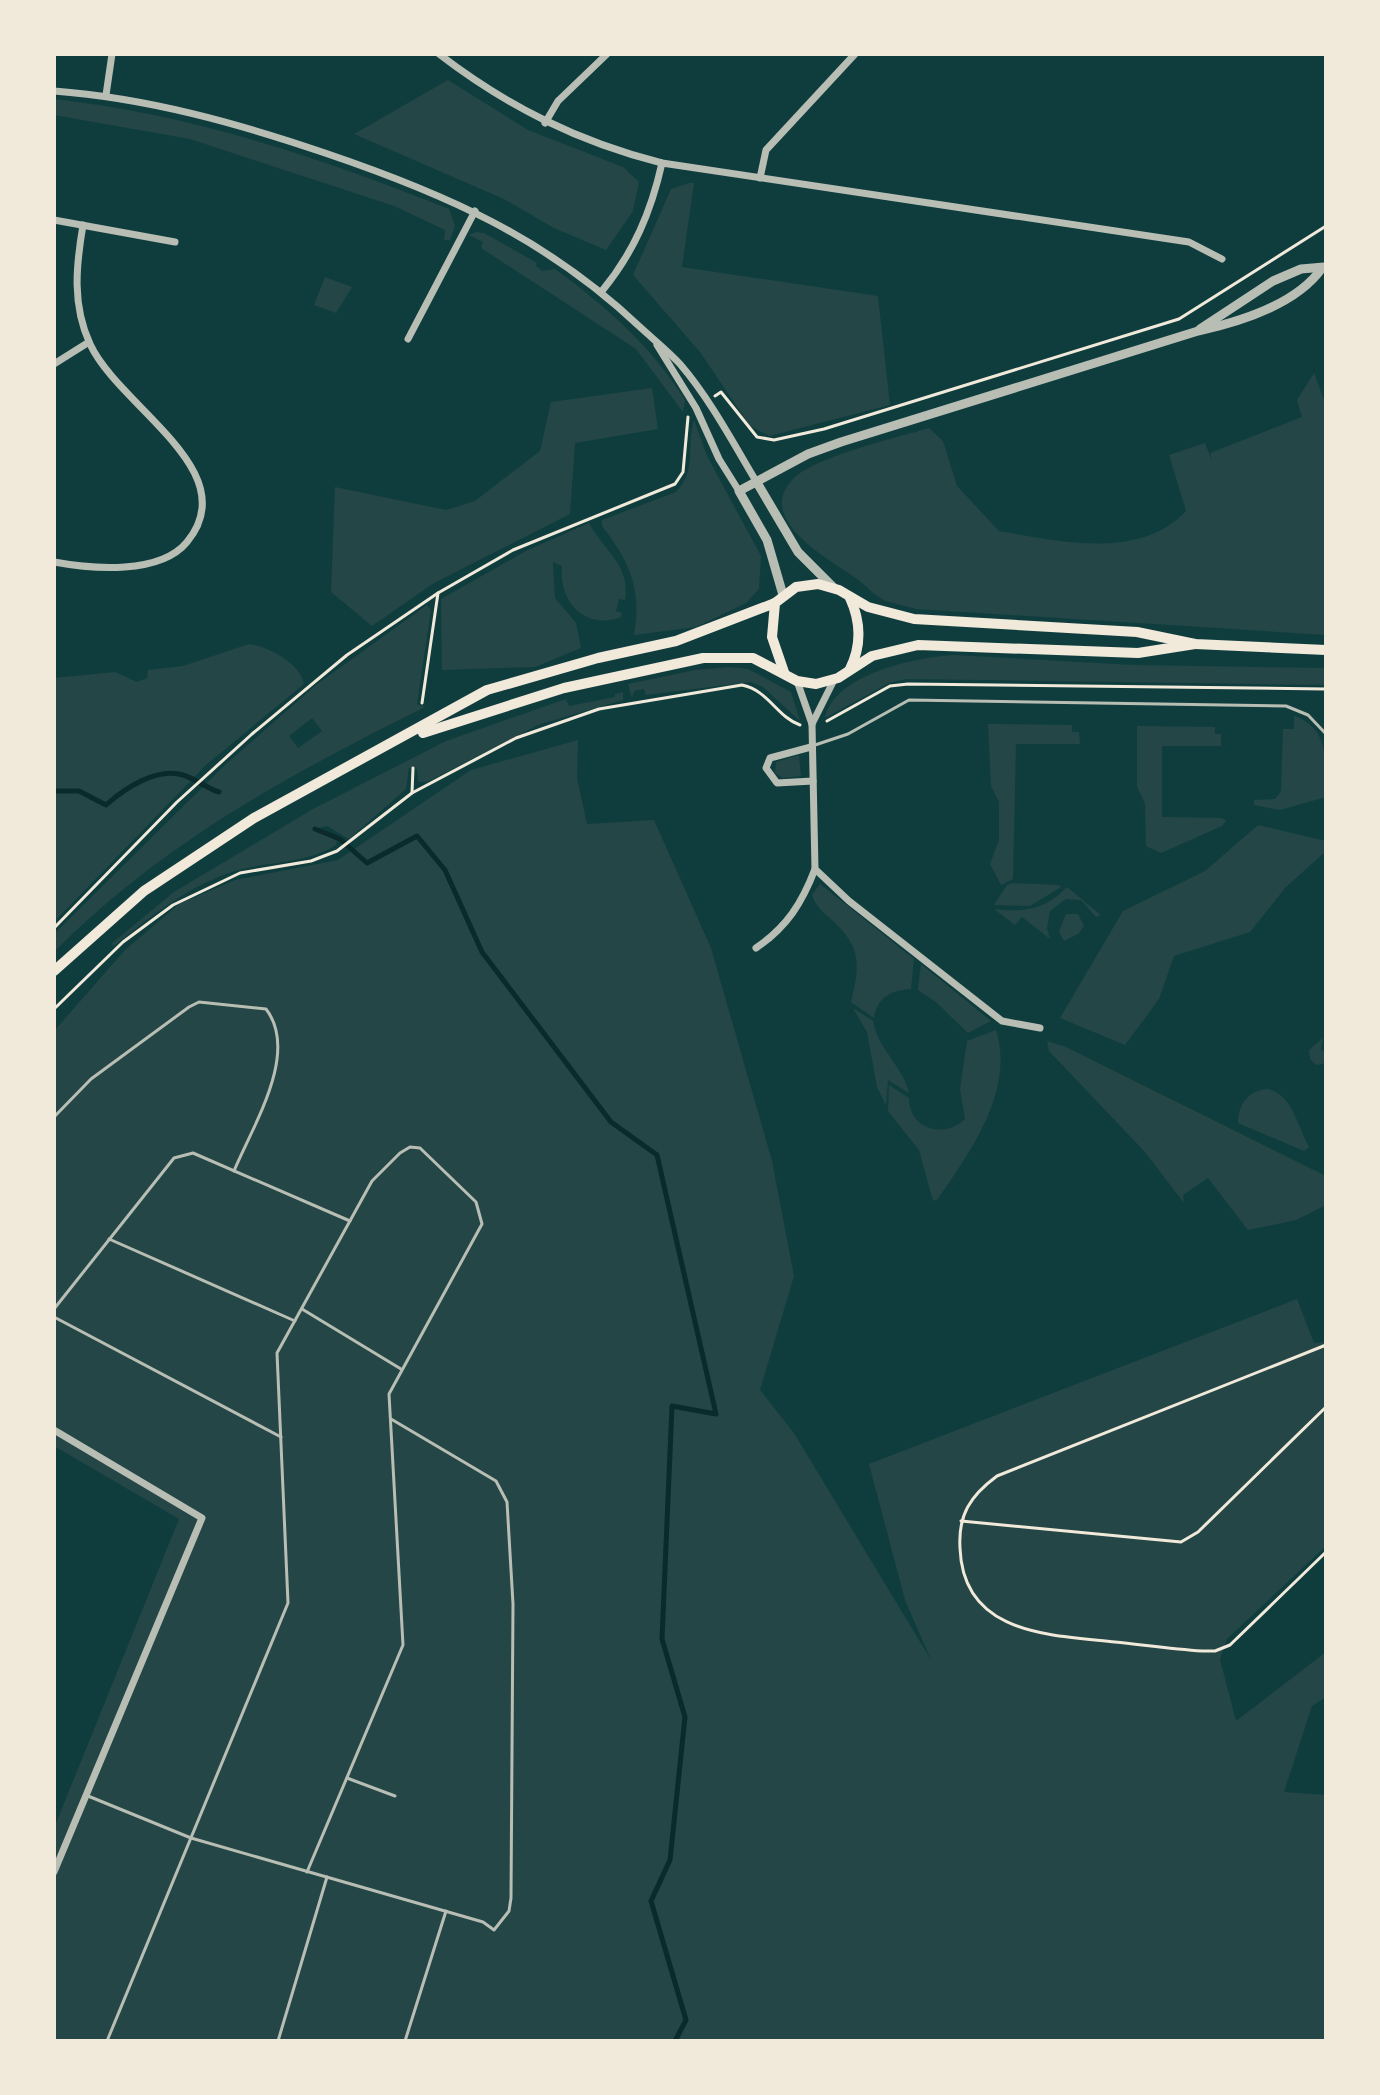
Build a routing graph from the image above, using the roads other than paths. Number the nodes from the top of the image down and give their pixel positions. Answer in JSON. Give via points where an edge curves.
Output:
{"nodes":[{"id":1,"x":112,"y":54,"type":"edge"},
{"id":2,"x":439,"y":54,"type":"edge"},
{"id":3,"x":607,"y":54,"type":"edge"},
{"id":4,"x":855,"y":54,"type":"edge"},
{"id":5,"x":54,"y":91,"type":"edge"},
{"id":6,"x":106,"y":95,"type":"junction"},
{"id":7,"x":545,"y":123,"type":"junction"},
{"id":8,"x":662,"y":163,"type":"junction"},
{"id":9,"x":760,"y":178,"type":"junction"},
{"id":10,"x":475,"y":211,"type":"junction"},
{"id":11,"x":54,"y":220,"type":"edge"},
{"id":12,"x":83,"y":225,"type":"junction"},
{"id":13,"x":175,"y":242,"type":"dead end"},
{"id":14,"x":1222,"y":259,"type":"dead end"},
{"id":15,"x":1324,"y":267,"type":"edge"},
{"id":16,"x":602,"y":291,"type":"junction"},
{"id":17,"x":1198,"y":331,"type":"junction"},
{"id":18,"x":408,"y":339,"type":"dead end"},
{"id":19,"x":654,"y":340,"type":"junction"},
{"id":20,"x":89,"y":342,"type":"junction"},
{"id":21,"x":54,"y":364,"type":"edge"},
{"id":22,"x":756,"y":481,"type":"junction"},
{"id":23,"x":739,"y":491,"type":"junction"},
{"id":24,"x":54,"y":562,"type":"edge"},
{"id":25,"x":833,"y":587,"type":"junction"},
{"id":26,"x":850,"y":598,"type":"junction"},
{"id":27,"x":779,"y":599,"type":"junction"},
{"id":28,"x":1195,"y":644,"type":"junction"},
{"id":29,"x":1326,"y":650,"type":"edge"},
{"id":30,"x":848,"y":671,"type":"junction"},
{"id":31,"x":785,"y":674,"type":"junction"},
{"id":32,"x":834,"y":680,"type":"junction"},
{"id":33,"x":797,"y":681,"type":"junction"},
{"id":34,"x":812,"y":724,"type":"junction"},
{"id":35,"x":1326,"y":734,"type":"edge"},
{"id":36,"x":404,"y":739,"type":"junction"},
{"id":37,"x":811,"y":747,"type":"junction"},
{"id":38,"x":813,"y":781,"type":"junction"},
{"id":39,"x":815,"y":869,"type":"junction"},
{"id":40,"x":756,"y":948,"type":"dead end"},
{"id":41,"x":54,"y":971,"type":"edge"},
{"id":42,"x":1040,"y":1028,"type":"dead end"},
{"id":43,"x":54,"y":1117,"type":"edge"},
{"id":44,"x":234,"y":1171,"type":"junction"},
{"id":45,"x":350,"y":1221,"type":"junction"},
{"id":46,"x":109,"y":1239,"type":"junction"},
{"id":47,"x":54,"y":1309,"type":"edge"},
{"id":48,"x":302,"y":1309,"type":"junction"},
{"id":49,"x":54,"y":1317,"type":"edge"},
{"id":50,"x":295,"y":1321,"type":"junction"},
{"id":51,"x":401,"y":1369,"type":"junction"},
{"id":52,"x":391,"y":1419,"type":"junction"},
{"id":53,"x":54,"y":1430,"type":"edge"},
{"id":54,"x":281,"y":1437,"type":"junction"},
{"id":55,"x":347,"y":1778,"type":"junction"},
{"id":56,"x":86,"y":1795,"type":"junction"},
{"id":57,"x":395,"y":1796,"type":"dead end"},
{"id":58,"x":191,"y":1838,"type":"junction"},
{"id":59,"x":54,"y":1872,"type":"edge"},
{"id":60,"x":307,"y":1872,"type":"junction"},
{"id":61,"x":327,"y":1877,"type":"junction"},
{"id":62,"x":446,"y":1911,"type":"junction"},
{"id":63,"x":107,"y":2041,"type":"edge"},
{"id":64,"x":278,"y":2041,"type":"edge"},
{"id":65,"x":405,"y":2041,"type":"edge"}],
"edges":[{"from":1,"to":6,"type":"street"},
{"from":2,"to":7,"type":"street"},
{"from":3,"to":7,"type":"street","via":[[558,101]]},
{"from":4,"to":9,"type":"street","via":[[766,150]]},
{"from":5,"to":6,"type":"street"},
{"from":6,"to":10,"type":"street","via":[[287,140]]},
{"from":7,"to":8,"type":"street","via":[[617,152]]},
{"from":8,"to":9,"type":"street"},
{"from":8,"to":16,"type":"street","via":[[651,209],[632,249]]},
{"from":9,"to":14,"type":"street","via":[[1189,242]]},
{"from":10,"to":16,"type":"street","via":[[544,249]]},
{"from":10,"to":18,"type":"street"},
{"from":11,"to":12,"type":"street"},
{"from":12,"to":13,"type":"street"},
{"from":12,"to":20,"type":"street","via":[[76,292]]},
{"from":15,"to":17,"type":"street","via":[[1301,269],[1273,281]]},
{"from":15,"to":17,"type":"street","via":[[1313,280],[1269,306],[1233,324]]},
{"from":16,"to":19,"type":"street"},
{"from":17,"to":22,"type":"street","via":[[841,442]]},
{"from":19,"to":22,"type":"street","via":[[708,401]]},
{"from":19,"to":23,"type":"street"},
{"from":20,"to":21,"type":"street"},
{"from":20,"to":24,"type":"street","via":[[120,390],[190,461],[200,480],[204,510],[198,529],[169,556],[121,566]]},
{"from":22,"to":23,"type":"street"},
{"from":22,"to":25,"type":"street","via":[[798,552]]},
{"from":23,"to":27,"type":"street","via":[[767,540]]},
{"from":25,"to":26,"type":"main road"},
{"from":25,"to":27,"type":"main road","via":[[803,585]]},
{"from":26,"to":28,"type":"main road","via":[[914,619],[1137,632]]},
{"from":26,"to":30,"type":"main road","via":[[859,636]]},
{"from":27,"to":31,"type":"main road","via":[[773,644]]},
{"from":27,"to":36,"type":"main road","via":[[676,641],[487,690]]},
{"from":28,"to":29,"type":"main road"},
{"from":28,"to":30,"type":"main road","via":[[1138,653],[918,645],[872,656]]},
{"from":30,"to":32,"type":"main road"},
{"from":31,"to":33,"type":"main road"},
{"from":31,"to":36,"type":"main road","via":[[753,658],[703,658],[564,688]]},
{"from":32,"to":33,"type":"main road"},
{"from":32,"to":34,"type":"street"},
{"from":33,"to":34,"type":"street"},
{"from":34,"to":37,"type":"street"},
{"from":35,"to":37,"type":"lane","via":[[1308,715],[1286,706],[909,700],[848,734]]},
{"from":36,"to":41,"type":"main road","via":[[290,797],[183,864],[110,918]]},
{"from":37,"to":38,"type":"street"},
{"from":37,"to":38,"type":"street","via":[[770,758],[766,768],[777,783]]},
{"from":38,"to":39,"type":"street"},
{"from":39,"to":40,"type":"street","via":[[786,924]]},
{"from":39,"to":42,"type":"street","via":[[1002,1021]]},
{"from":43,"to":44,"type":"lane","via":[[91,1079],[189,1007],[199,1002],[266,1009],[276,1021],[277,1058]]},
{"from":44,"to":45,"type":"lane"},
{"from":44,"to":46,"type":"lane","via":[[193,1153],[174,1158]]},
{"from":45,"to":48,"type":"lane"},
{"from":45,"to":51,"type":"lane","via":[[372,1181],[410,1147],[428,1153],[482,1213],[476,1239]]},
{"from":46,"to":47,"type":"lane"},
{"from":46,"to":50,"type":"lane"},
{"from":48,"to":50,"type":"lane"},
{"from":48,"to":51,"type":"lane"},
{"from":49,"to":54,"type":"lane"},
{"from":50,"to":54,"type":"lane","via":[[277,1353]]},
{"from":51,"to":52,"type":"lane","via":[[389,1394]]},
{"from":52,"to":55,"type":"lane","via":[[403,1645]]},
{"from":52,"to":62,"type":"lane","via":[[496,1481],[507,1502],[513,1604],[511,1898],[509,1911],[494,1930]]},
{"from":53,"to":56,"type":"street","via":[[202,1518]]},
{"from":54,"to":58,"type":"lane","via":[[288,1603]]},
{"from":55,"to":57,"type":"lane"},
{"from":55,"to":60,"type":"lane"},
{"from":56,"to":58,"type":"lane"},
{"from":56,"to":59,"type":"street"},
{"from":58,"to":60,"type":"lane"},
{"from":58,"to":63,"type":"lane"},
{"from":60,"to":61,"type":"lane"},
{"from":61,"to":62,"type":"lane"},
{"from":61,"to":64,"type":"lane"},
{"from":62,"to":65,"type":"lane"}]}
